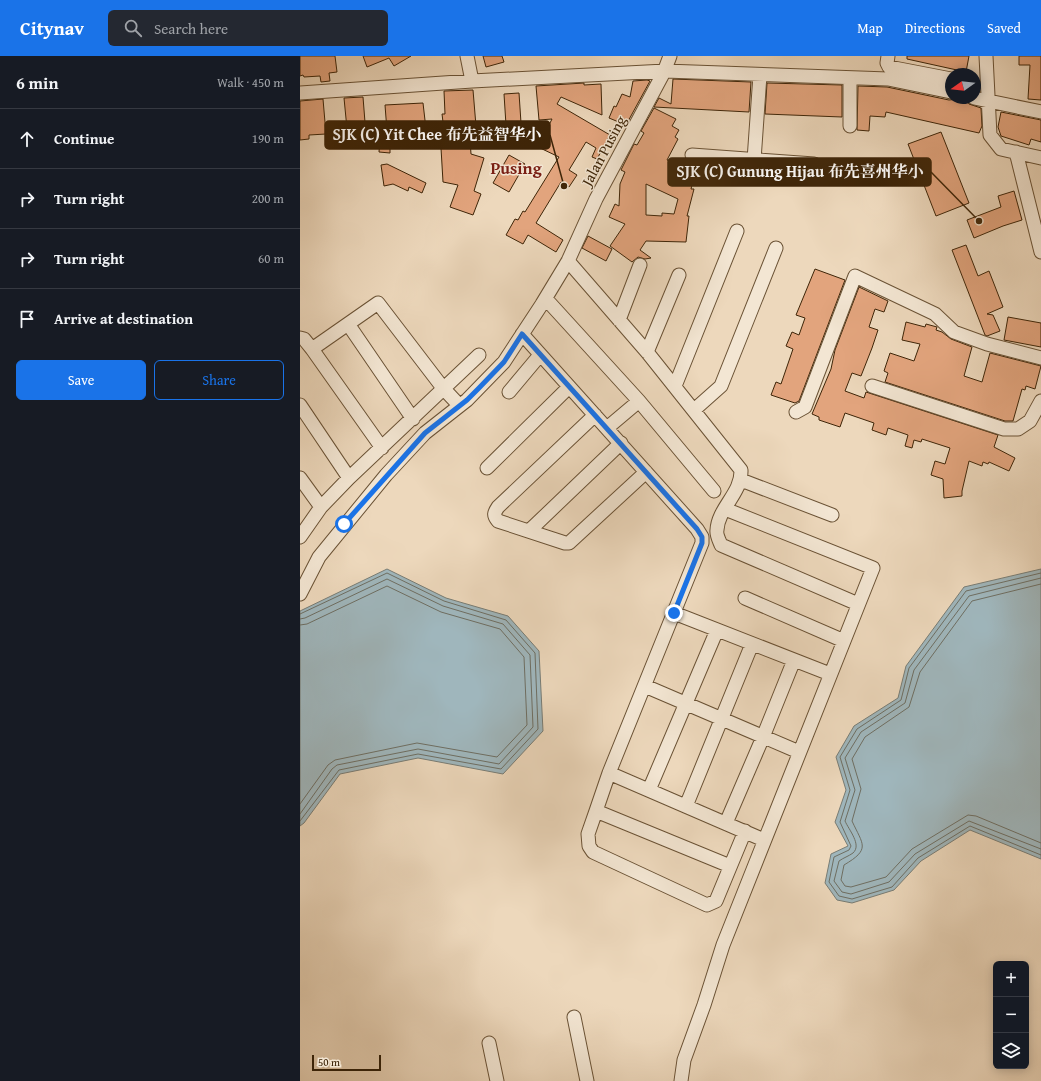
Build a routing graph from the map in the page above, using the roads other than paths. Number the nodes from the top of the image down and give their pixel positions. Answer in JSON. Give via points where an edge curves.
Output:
{"nodes":[{"id":1,"x":467,"y":56,"type":"edge"},
{"id":2,"x":670,"y":56,"type":"edge"},
{"id":3,"x":888,"y":56,"type":"edge"},
{"id":4,"x":986,"y":56,"type":"edge"},
{"id":5,"x":665,"y":71,"type":"junction"},
{"id":6,"x":760,"y":75,"type":"junction"},
{"id":7,"x":850,"y":78,"type":"junction"},
{"id":8,"x":945,"y":78,"type":"edge"},
{"id":9,"x":472,"y":81,"type":"junction"},
{"id":10,"x":981,"y":86,"type":"edge"},
{"id":11,"x":945,"y":91,"type":"edge"},
{"id":12,"x":300,"y":93,"type":"edge"},
{"id":13,"x":981,"y":100,"type":"edge"},
{"id":14,"x":989,"y":102,"type":"junction"},
{"id":15,"x":1041,"y":112,"type":"edge"},
{"id":16,"x":850,"y":126,"type":"dead end"},
{"id":17,"x":1016,"y":152,"type":"junction"},
{"id":18,"x":692,"y":155,"type":"dead end"},
{"id":19,"x":1041,"y":158,"type":"edge"},
{"id":20,"x":754,"y":160,"type":"junction"},
{"id":21,"x":814,"y":164,"type":"dead end"},
{"id":22,"x":1038,"y":225,"type":"edge"},
{"id":23,"x":737,"y":231,"type":"dead end"},
{"id":24,"x":776,"y":248,"type":"dead end"},
{"id":25,"x":1041,"y":252,"type":"edge"},
{"id":26,"x":568,"y":261,"type":"junction"},
{"id":27,"x":640,"y":265,"type":"dead end"},
{"id":28,"x":679,"y":275,"type":"dead end"},
{"id":29,"x":546,"y":299,"type":"junction"},
{"id":30,"x":619,"y":320,"type":"junction"},
{"id":31,"x":348,"y":324,"type":"junction"},
{"id":32,"x":522,"y":334,"type":"junction"},
{"id":33,"x":300,"y":338,"type":"edge"},
{"id":34,"x":312,"y":349,"type":"junction"},
{"id":35,"x":647,"y":352,"type":"junction"},
{"id":36,"x":479,"y":355,"type":"dead end"},
{"id":37,"x":540,"y":355,"type":"junction"},
{"id":38,"x":1041,"y":358,"type":"edge"},
{"id":39,"x":675,"y":386,"type":"junction"},
{"id":40,"x":872,"y":386,"type":"dead end"},
{"id":41,"x":569,"y":387,"type":"junction"},
{"id":42,"x":443,"y":388,"type":"junction"},
{"id":43,"x":509,"y":392,"type":"dead end"},
{"id":44,"x":639,"y":401,"type":"junction"},
{"id":45,"x":1041,"y":404,"type":"edge"},
{"id":46,"x":300,"y":405,"type":"edge"},
{"id":47,"x":459,"y":405,"type":"junction"},
{"id":48,"x":694,"y":410,"type":"junction"},
{"id":49,"x":796,"y":412,"type":"dead end"},
{"id":50,"x":595,"y":415,"type":"junction"},
{"id":51,"x":413,"y":419,"type":"junction"},
{"id":52,"x":607,"y":428,"type":"junction"},
{"id":53,"x":621,"y":444,"type":"junction"},
{"id":54,"x":382,"y":448,"type":"junction"},
{"id":55,"x":487,"y":468,"type":"dead end"},
{"id":56,"x":646,"y":472,"type":"junction"},
{"id":57,"x":300,"y":478,"type":"edge"},
{"id":58,"x":349,"y":478,"type":"junction"},
{"id":59,"x":741,"y":480,"type":"junction"},
{"id":60,"x":714,"y":492,"type":"dead end"},
{"id":61,"x":321,"y":507,"type":"junction"},
{"id":62,"x":725,"y":508,"type":"junction"},
{"id":63,"x":832,"y":515,"type":"dead end"},
{"id":64,"x":529,"y":531,"type":"junction"},
{"id":65,"x":300,"y":537,"type":"edge"},
{"id":66,"x":300,"y":594,"type":"edge"},
{"id":67,"x":745,"y":598,"type":"dead end"},
{"id":68,"x":858,"y":604,"type":"junction"},
{"id":69,"x":674,"y":613,"type":"junction"},
{"id":70,"x":717,"y":630,"type":"junction"},
{"id":71,"x":844,"y":641,"type":"junction"},
{"id":72,"x":752,"y":644,"type":"junction"},
{"id":73,"x":794,"y":660,"type":"junction"},
{"id":74,"x":830,"y":674,"type":"junction"},
{"id":75,"x":645,"y":686,"type":"junction"},
{"id":76,"x":686,"y":703,"type":"junction"},
{"id":77,"x":721,"y":718,"type":"junction"},
{"id":78,"x":763,"y":737,"type":"junction"},
{"id":79,"x":799,"y":752,"type":"junction"},
{"id":80,"x":609,"y":773,"type":"junction"},
{"id":81,"x":649,"y":790,"type":"junction"},
{"id":82,"x":686,"y":806,"type":"junction"},
{"id":83,"x":596,"y":811,"type":"junction"},
{"id":84,"x":726,"y":823,"type":"junction"},
{"id":85,"x":745,"y":831,"type":"junction"},
{"id":86,"x":764,"y":840,"type":"junction"},
{"id":87,"x":730,"y":866,"type":"junction"},
{"id":88,"x":574,"y":1017,"type":"dead end"},
{"id":89,"x":489,"y":1043,"type":"dead end"},
{"id":90,"x":497,"y":1081,"type":"edge"},
{"id":91,"x":587,"y":1081,"type":"edge"},
{"id":92,"x":681,"y":1081,"type":"edge"}],
"edges":[{"from":1,"to":9,"type":"street"},
{"from":2,"to":5,"type":"street","name":"Jalan Pusing"},
{"from":3,"to":8,"type":"street","via":[[889,67]]},
{"from":4,"to":10,"type":"street"},
{"from":5,"to":6,"type":"street"},
{"from":5,"to":9,"type":"street"},
{"from":5,"to":26,"type":"street","name":"Jalan Pusing","via":[[596,199]]},
{"from":6,"to":7,"type":"street"},
{"from":6,"to":20,"type":"street"},
{"from":7,"to":11,"type":"street","via":[[888,79]]},
{"from":7,"to":16,"type":"street"},
{"from":9,"to":12,"type":"street"},
{"from":10,"to":14,"type":"street"},
{"from":13,"to":14,"type":"street"},
{"from":14,"to":15,"type":"street"},
{"from":14,"to":17,"type":"street","via":[[990,135],[1001,149]]},
{"from":17,"to":19,"type":"street"},
{"from":17,"to":22,"type":"street"},
{"from":18,"to":20,"type":"street"},
{"from":20,"to":21,"type":"street"},
{"from":22,"to":25,"type":"street"},
{"from":23,"to":39,"type":"street"},
{"from":24,"to":48,"type":"street","via":[[721,386]]},
{"from":26,"to":29,"type":"street","name":"Jalan Pusing"},
{"from":26,"to":30,"type":"street"},
{"from":27,"to":30,"type":"street"},
{"from":28,"to":35,"type":"street"},
{"from":29,"to":32,"type":"street","name":"Jalan Pusing"},
{"from":29,"to":44,"type":"street"},
{"from":30,"to":35,"type":"street"},
{"from":31,"to":34,"type":"street"},
{"from":31,"to":42,"type":"street","via":[[378,304]]},
{"from":31,"to":51,"type":"street"},
{"from":32,"to":37,"type":"street"},
{"from":32,"to":47,"type":"street","name":"Jalan Pusing","via":[[504,362]]},
{"from":33,"to":34,"type":"street"},
{"from":34,"to":54,"type":"street"},
{"from":35,"to":39,"type":"street"},
{"from":36,"to":42,"type":"street"},
{"from":37,"to":41,"type":"street"},
{"from":37,"to":43,"type":"street"},
{"from":38,"to":49,"type":"street","via":[[987,344],[954,332],[935,314],[855,276],[805,408]]},
{"from":39,"to":48,"type":"street"},
{"from":40,"to":45,"type":"street","via":[[1004,429],[1018,429],[1030,421]]},
{"from":41,"to":50,"type":"street"},
{"from":41,"to":55,"type":"street"},
{"from":42,"to":47,"type":"street"},
{"from":42,"to":51,"type":"street"},
{"from":44,"to":52,"type":"street"},
{"from":44,"to":60,"type":"street"},
{"from":46,"to":58,"type":"street"},
{"from":47,"to":66,"type":"street","name":"Jalan Pusing","via":[[425,433],[344,524],[319,557]]},
{"from":48,"to":59,"type":"street","via":[[734,459],[741,470]]},
{"from":50,"to":52,"type":"street"},
{"from":50,"to":64,"type":"street","via":[[494,512],[494,517],[498,521]]},
{"from":51,"to":54,"type":"street"},
{"from":52,"to":53,"type":"street"},
{"from":53,"to":56,"type":"street"},
{"from":53,"to":64,"type":"street"},
{"from":54,"to":58,"type":"street"},
{"from":56,"to":64,"type":"street","via":[[569,543],[565,544]]},
{"from":56,"to":69,"type":"street","via":[[702,537],[702,543]]},
{"from":57,"to":61,"type":"street"},
{"from":58,"to":61,"type":"street"},
{"from":59,"to":62,"type":"street"},
{"from":59,"to":63,"type":"street"},
{"from":61,"to":65,"type":"street"},
{"from":62,"to":68,"type":"street","via":[[716,531],[721,545]]},
{"from":62,"to":68,"type":"street","via":[[873,568]]},
{"from":67,"to":71,"type":"street"},
{"from":68,"to":71,"type":"street"},
{"from":69,"to":70,"type":"street"},
{"from":69,"to":75,"type":"street"},
{"from":70,"to":72,"type":"street"},
{"from":70,"to":76,"type":"street"},
{"from":71,"to":74,"type":"street"},
{"from":72,"to":73,"type":"street"},
{"from":72,"to":77,"type":"street"},
{"from":73,"to":74,"type":"street"},
{"from":73,"to":78,"type":"street"},
{"from":74,"to":79,"type":"street"},
{"from":75,"to":76,"type":"street"},
{"from":75,"to":80,"type":"street"},
{"from":76,"to":77,"type":"street"},
{"from":76,"to":81,"type":"street"},
{"from":77,"to":78,"type":"street"},
{"from":77,"to":82,"type":"street"},
{"from":78,"to":79,"type":"street"},
{"from":78,"to":84,"type":"street"},
{"from":79,"to":86,"type":"street"},
{"from":80,"to":81,"type":"street"},
{"from":80,"to":83,"type":"street"},
{"from":81,"to":82,"type":"street"},
{"from":82,"to":84,"type":"street"},
{"from":83,"to":87,"type":"street"},
{"from":83,"to":87,"type":"street","via":[[588,834],[589,846],[593,852],[708,905],[716,901]]},
{"from":84,"to":85,"type":"street"},
{"from":85,"to":86,"type":"street"},
{"from":85,"to":87,"type":"street"},
{"from":86,"to":92,"type":"street","via":[[722,945],[684,1060]]},
{"from":88,"to":91,"type":"street"},
{"from":89,"to":90,"type":"street"}]}
